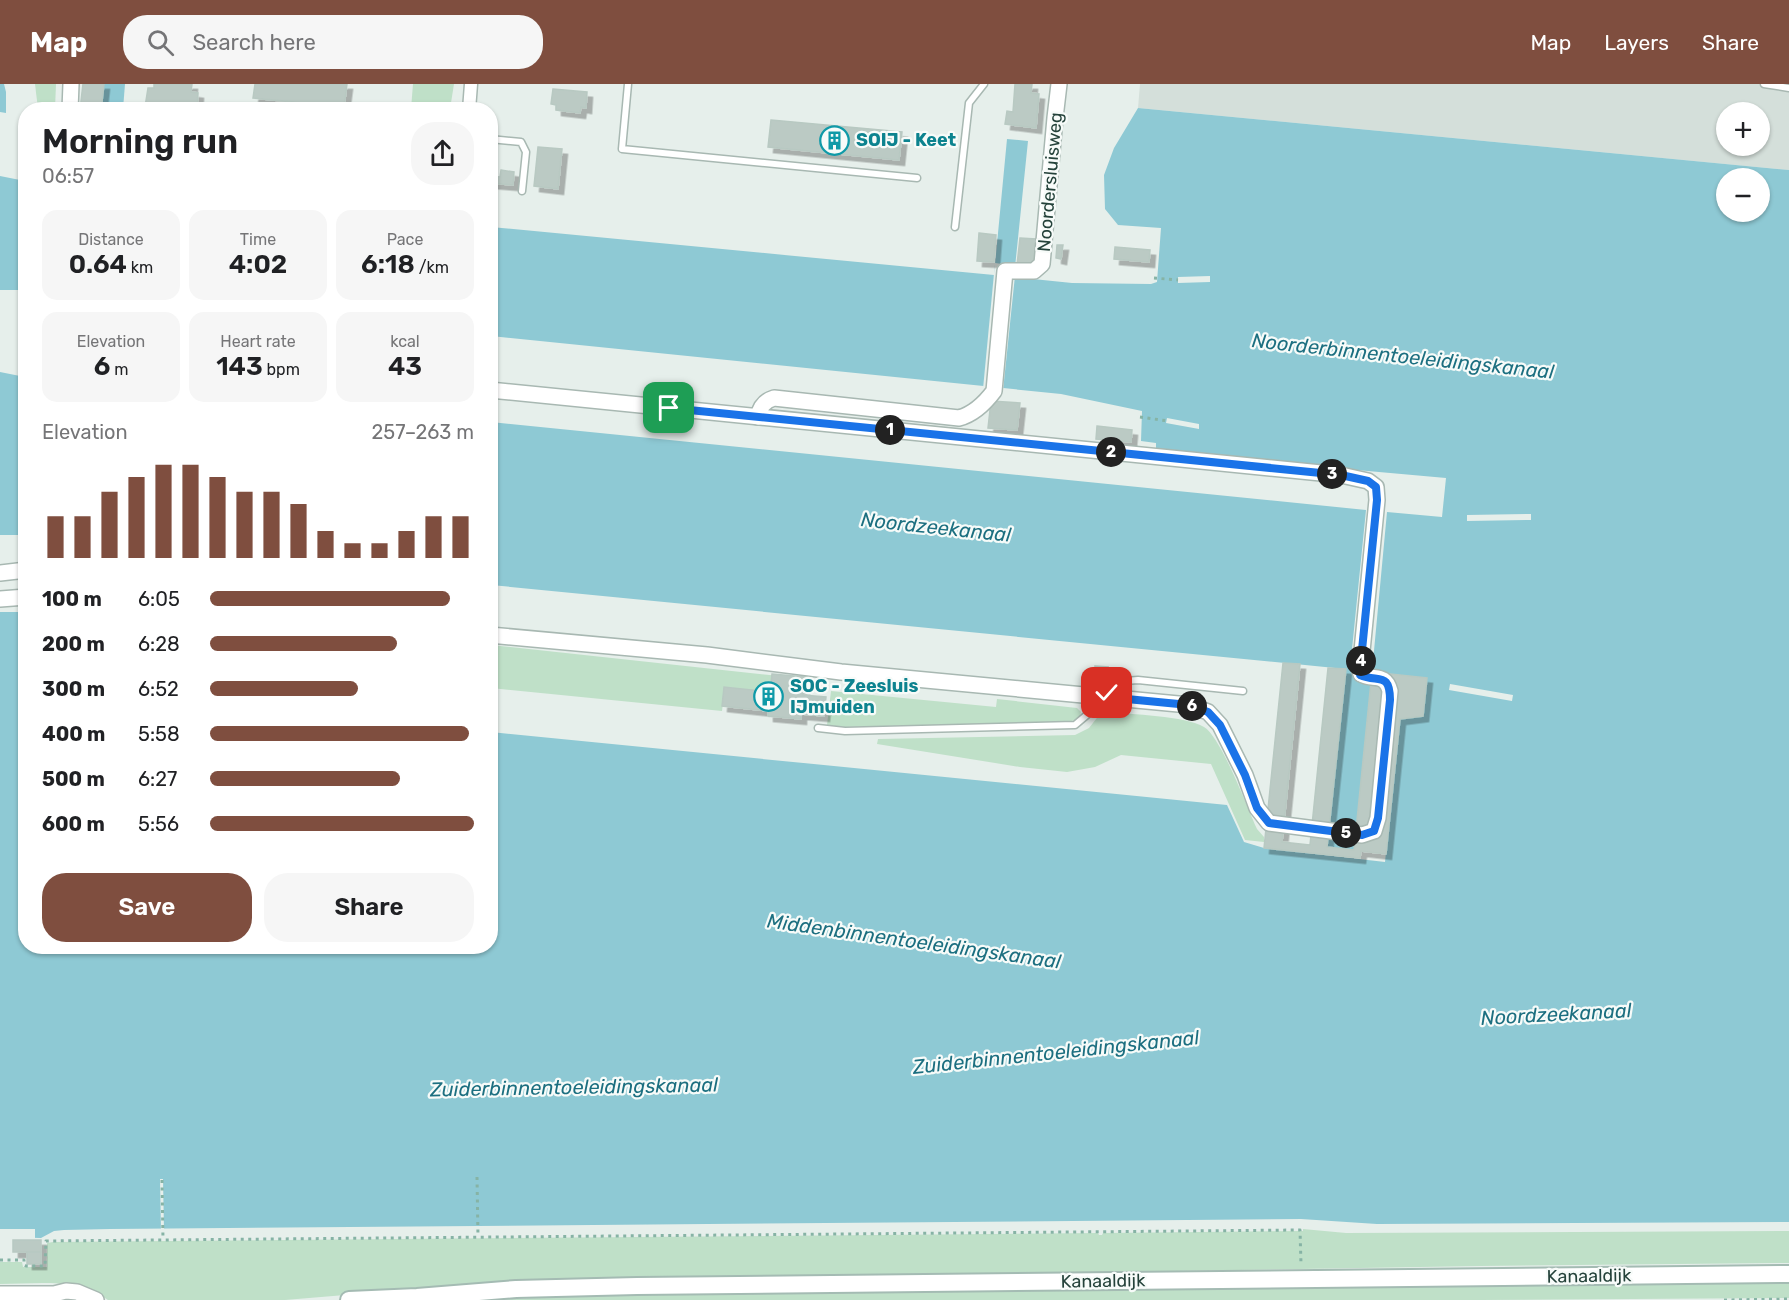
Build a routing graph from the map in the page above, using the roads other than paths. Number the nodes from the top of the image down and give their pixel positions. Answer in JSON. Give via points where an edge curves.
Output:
{"nodes":[{"id":1,"x":71,"y":84,"type":"edge"},
{"id":2,"x":471,"y":84,"type":"edge"},
{"id":3,"x":628,"y":84,"type":"edge"},
{"id":4,"x":984,"y":84,"type":"edge"},
{"id":5,"x":1059,"y":84,"type":"edge"},
{"id":6,"x":1764,"y":84,"type":"edge"},
{"id":7,"x":1789,"y":88,"type":"edge"},
{"id":8,"x":70,"y":102,"type":"edge"},
{"id":9,"x":470,"y":102,"type":"edge"},
{"id":10,"x":498,"y":140,"type":"edge"},
{"id":11,"x":917,"y":178,"type":"dead end"},
{"id":12,"x":522,"y":191,"type":"dead end"},
{"id":13,"x":955,"y":227,"type":"dead end"},
{"id":14,"x":498,"y":391,"type":"edge"},
{"id":15,"x":758,"y":417,"type":"junction"},
{"id":16,"x":18,"y":571,"type":"edge"},
{"id":17,"x":0,"y":573,"type":"edge"},
{"id":18,"x":18,"y":598,"type":"edge"},
{"id":19,"x":0,"y":599,"type":"edge"},
{"id":20,"x":498,"y":636,"type":"edge"},
{"id":21,"x":1243,"y":691,"type":"dead end"},
{"id":22,"x":1099,"y":696,"type":"junction"},
{"id":23,"x":818,"y":728,"type":"dead end"},
{"id":24,"x":1789,"y":1274,"type":"edge"},
{"id":25,"x":0,"y":1294,"type":"edge"},
{"id":26,"x":59,"y":1297,"type":"edge"},
{"id":27,"x":413,"y":1299,"type":"edge"},
{"id":28,"x":96,"y":1300,"type":"edge"},
{"id":29,"x":349,"y":1300,"type":"edge"}],
"edges":[{"from":1,"to":8,"type":"street"},
{"from":2,"to":9,"type":"street"},
{"from":3,"to":11,"type":"lane","via":[[622,149]]},
{"from":4,"to":13,"type":"lane","via":[[969,103]]},
{"from":5,"to":15,"type":"street","name":"Noordersluisweg","via":[[1042,264],[1034,271],[1005,270],[994,391],[986,401],[969,416],[959,418],[774,398],[762,405]]},
{"from":6,"to":7,"type":"lane"},
{"from":10,"to":12,"type":"lane","via":[[521,142],[526,152]]},
{"from":14,"to":15,"type":"street"},
{"from":15,"to":22,"type":"street","via":[[1341,475],[1368,481],[1376,487],[1360,675],[1382,678],[1388,684],[1390,700],[1374,831],[1362,835],[1269,823],[1257,808],[1220,725],[1208,712],[1189,705]]},
{"from":16,"to":17,"type":"street"},
{"from":18,"to":19,"type":"street"},
{"from":20,"to":22,"type":"street"},
{"from":21,"to":22,"type":"lane","via":[[1138,680],[1125,681]]},
{"from":22,"to":23,"type":"lane","via":[[1088,714],[1075,725],[845,731]]},
{"from":24,"to":27,"type":"main road","name":"Kanaaldijk","via":[[637,1286],[516,1289]]},
{"from":25,"to":26,"type":"street"},
{"from":26,"to":28,"type":"street","via":[[77,1292]]},
{"from":27,"to":29,"type":"main road","name":"Kanaaldijk"}]}
